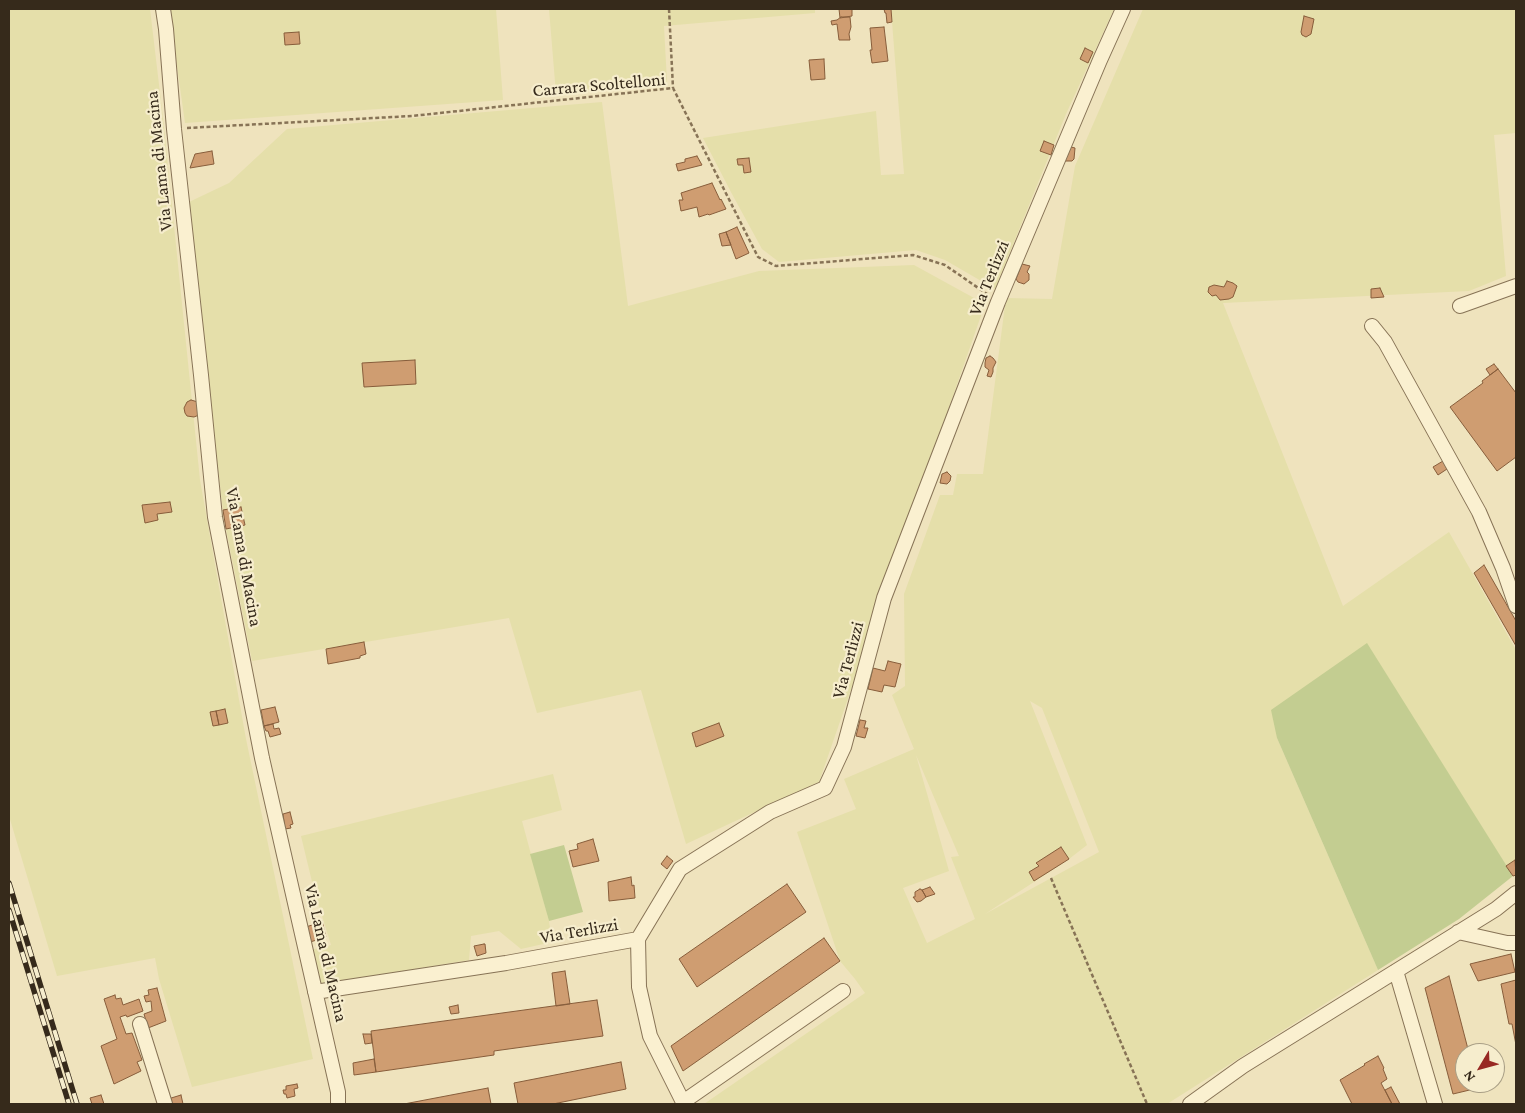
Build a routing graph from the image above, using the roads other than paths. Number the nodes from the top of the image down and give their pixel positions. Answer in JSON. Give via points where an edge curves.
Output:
{"nodes":[{"id":1,"x":163,"y":9,"type":"edge"},
{"id":2,"x":1123,"y":9,"type":"edge"},
{"id":3,"x":1516,"y":286,"type":"edge"},
{"id":4,"x":1460,"y":306,"type":"dead end"},
{"id":5,"x":1372,"y":326,"type":"dead end"},
{"id":6,"x":1516,"y":606,"type":"edge"},
{"id":7,"x":1516,"y":893,"type":"edge"},
{"id":8,"x":1458,"y":932,"type":"junction"},
{"id":9,"x":638,"y":939,"type":"junction"},
{"id":10,"x":1516,"y":943,"type":"edge"},
{"id":11,"x":1396,"y":971,"type":"junction"},
{"id":12,"x":843,"y":991,"type":"dead end"},
{"id":13,"x":315,"y":992,"type":"junction"},
{"id":14,"x":140,"y":1024,"type":"dead end"},
{"id":15,"x":683,"y":1103,"type":"edge"},
{"id":16,"x":164,"y":1104,"type":"edge"},
{"id":17,"x":338,"y":1104,"type":"edge"},
{"id":18,"x":1190,"y":1104,"type":"edge"},
{"id":19,"x":1435,"y":1104,"type":"edge"}],
"edges":[{"from":1,"to":13,"type":"street","name":"Via Lama di Macina","via":[[215,517],[262,758]]},
{"from":2,"to":9,"type":"street","name":"Via Terlizzi","via":[[998,302],[884,598],[844,747],[825,788],[770,812],[680,869]]},
{"from":3,"to":4,"type":"street"},
{"from":5,"to":6,"type":"street","via":[[1385,342],[1479,512]]},
{"from":7,"to":8,"type":"street"},
{"from":8,"to":10,"type":"street"},
{"from":8,"to":11,"type":"street"},
{"from":9,"to":13,"type":"street","name":"Via Terlizzi"},
{"from":9,"to":15,"type":"street","via":[[639,987],[650,1036]]},
{"from":11,"to":18,"type":"street","via":[[1243,1066]]},
{"from":11,"to":19,"type":"street"},
{"from":12,"to":15,"type":"street"},
{"from":13,"to":17,"type":"street","name":"Via Lama di Macina"},
{"from":14,"to":16,"type":"street"}]}
